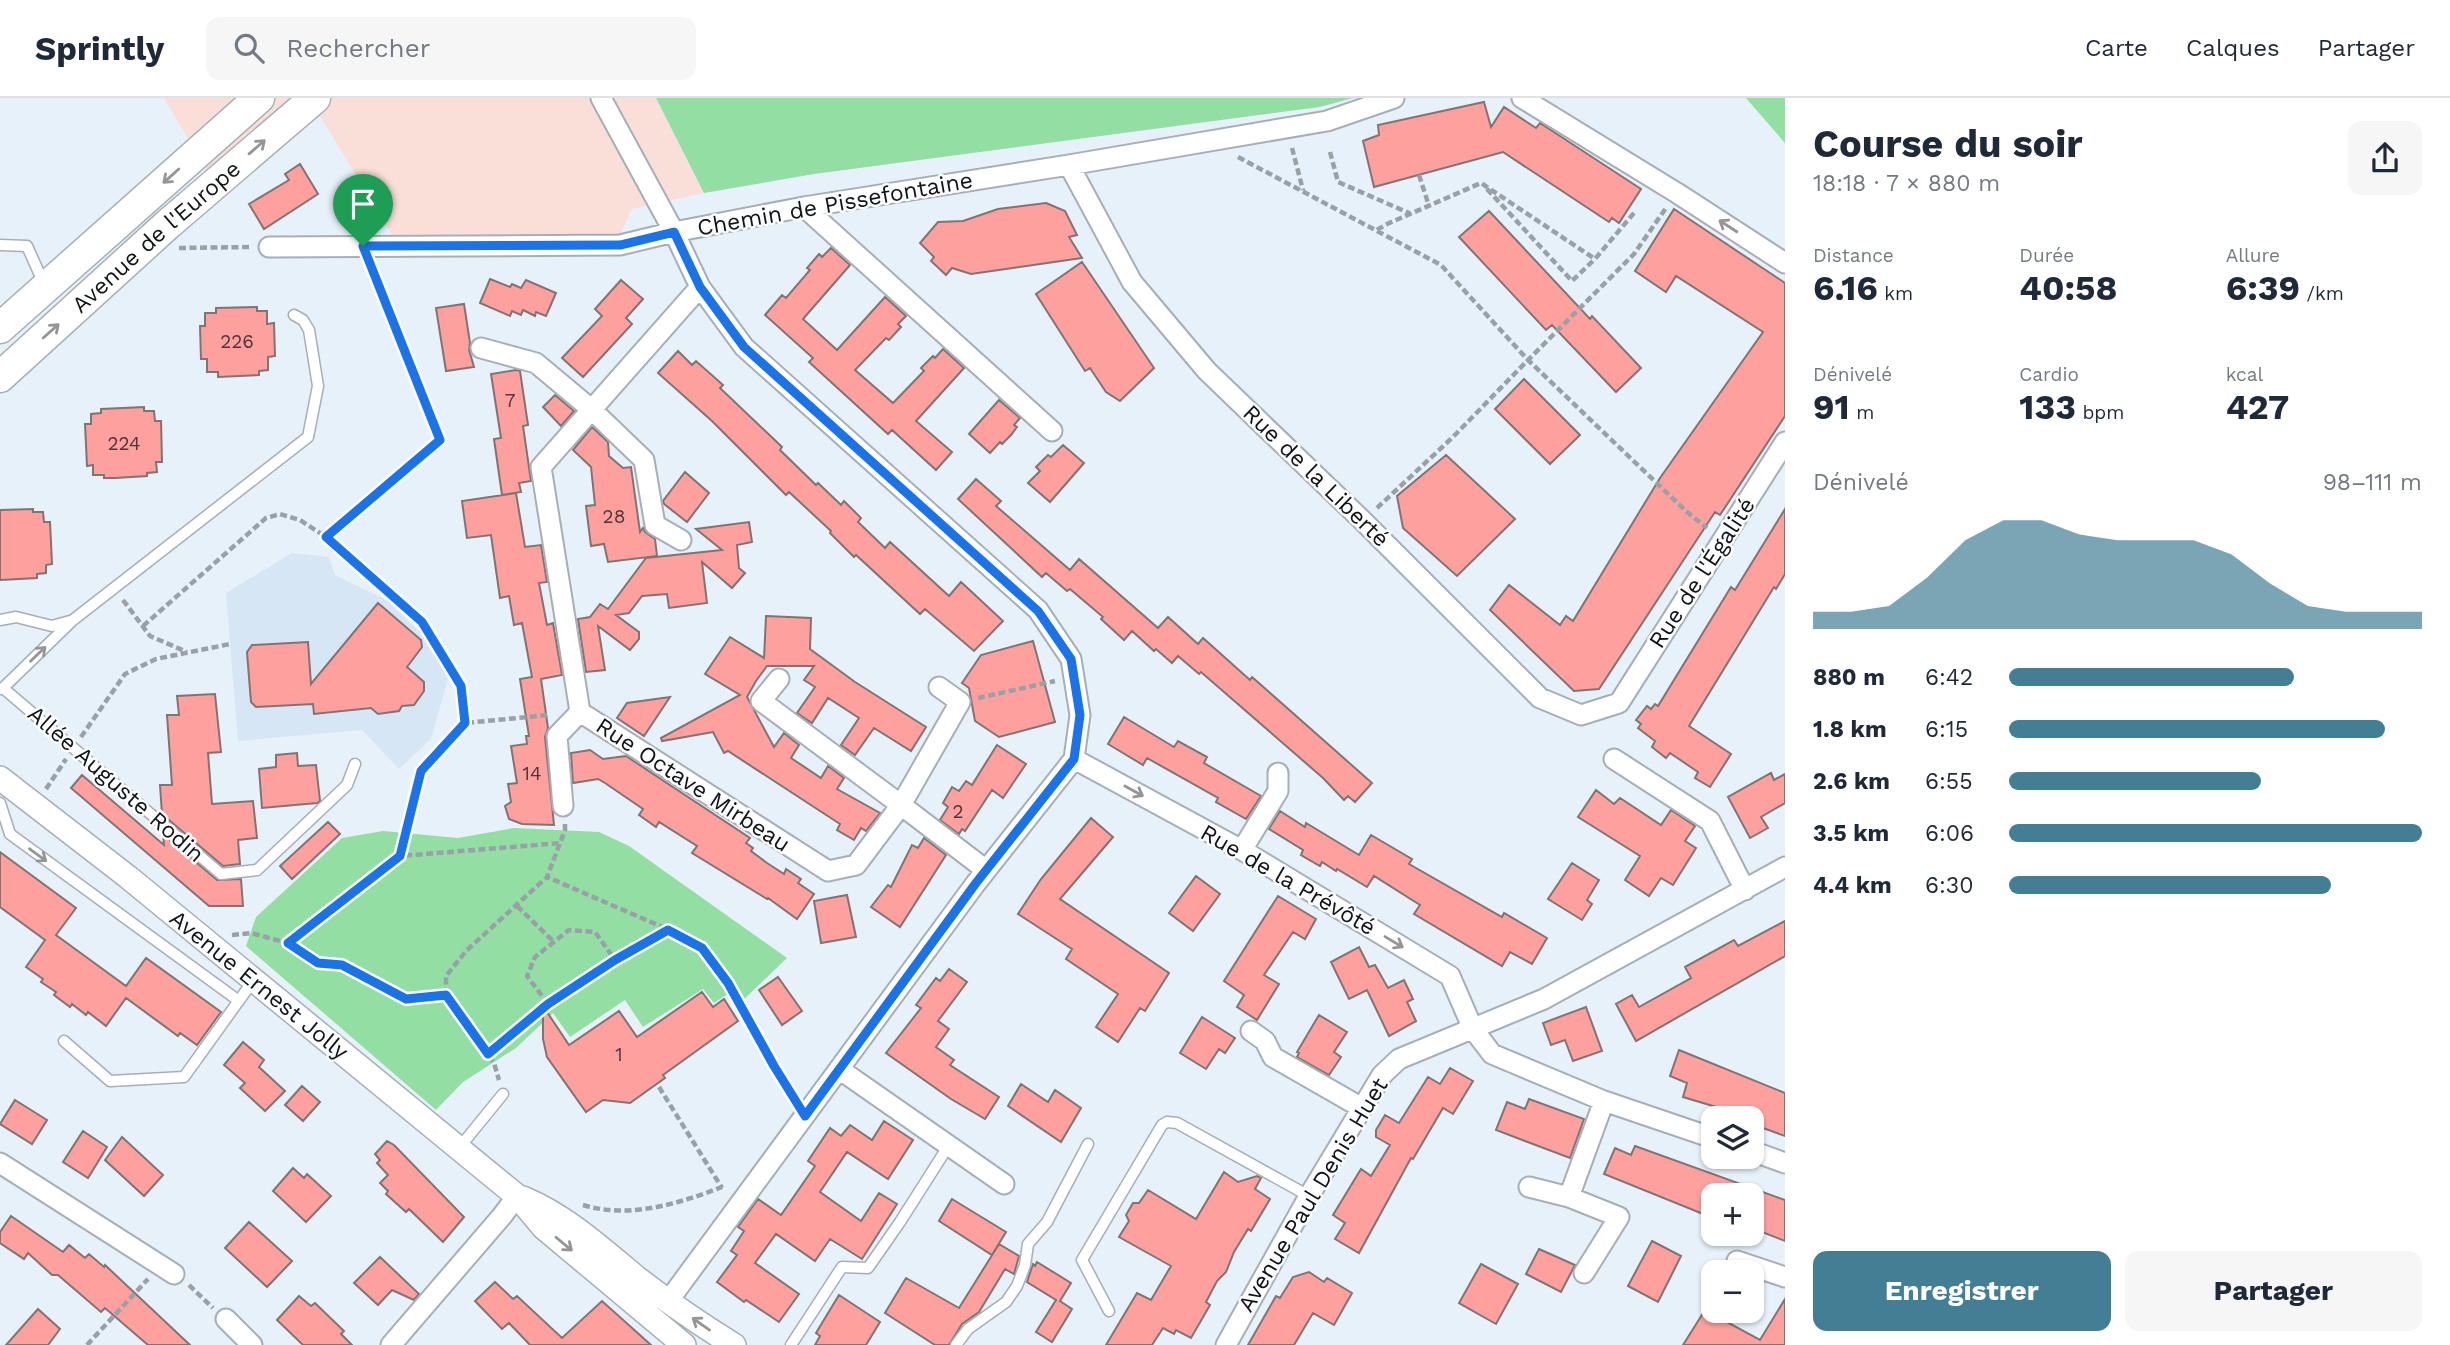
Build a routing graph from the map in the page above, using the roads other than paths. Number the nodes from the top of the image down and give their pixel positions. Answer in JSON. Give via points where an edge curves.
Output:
{"nodes":[{"id":1,"x":259,"y":98,"type":"edge"},
{"id":2,"x":315,"y":98,"type":"edge"},
{"id":3,"x":601,"y":98,"type":"edge"},
{"id":4,"x":1394,"y":98,"type":"edge"},
{"id":5,"x":1522,"y":98,"type":"edge"},
{"id":6,"x":1069,"y":165,"type":"junction"},
{"id":7,"x":804,"y":207,"type":"junction"},
{"id":8,"x":674,"y":232,"type":"junction"},
{"id":9,"x":0,"y":245,"type":"edge"},
{"id":10,"x":269,"y":247,"type":"road end"},
{"id":11,"x":1785,"y":264,"type":"edge"},
{"id":12,"x":45,"y":287,"type":"junction"},
{"id":13,"x":700,"y":287,"type":"junction"},
{"id":14,"x":294,"y":315,"type":"dead end"},
{"id":15,"x":0,"y":328,"type":"edge"},
{"id":16,"x":481,"y":348,"type":"dead end"},
{"id":17,"x":0,"y":377,"type":"edge"},
{"id":18,"x":591,"y":409,"type":"junction"},
{"id":19,"x":1052,"y":430,"type":"dead end"},
{"id":20,"x":1785,"y":442,"type":"edge"},
{"id":21,"x":681,"y":540,"type":"dead end"},
{"id":22,"x":0,"y":620,"type":"edge"},
{"id":23,"x":74,"y":620,"type":"junction"},
{"id":24,"x":779,"y":679,"type":"dead end"},
{"id":25,"x":939,"y":687,"type":"dead end"},
{"id":26,"x":1,"y":688,"type":"edge"},
{"id":27,"x":1619,"y":703,"type":"joint"},
{"id":28,"x":580,"y":712,"type":"junction"},
{"id":29,"x":1074,"y":759,"type":"junction"},
{"id":30,"x":1614,"y":759,"type":"dead end"},
{"id":31,"x":355,"y":764,"type":"dead end"},
{"id":32,"x":1278,"y":773,"type":"dead end"},
{"id":33,"x":0,"y":778,"type":"edge"},
{"id":34,"x":0,"y":803,"type":"edge"},
{"id":35,"x":901,"y":805,"type":"junction"},
{"id":36,"x":563,"y":806,"type":"dead end"},
{"id":37,"x":1242,"y":850,"type":"junction"},
{"id":38,"x":1785,"y":867,"type":"edge"},
{"id":39,"x":986,"y":870,"type":"junction"},
{"id":40,"x":1745,"y":890,"type":"junction"},
{"id":41,"x":253,"y":981,"type":"junction"},
{"id":42,"x":239,"y":1001,"type":"junction"},
{"id":43,"x":1473,"y":1029,"type":"junction"},
{"id":44,"x":1251,"y":1031,"type":"dead end"},
{"id":45,"x":64,"y":1041,"type":"dead end"},
{"id":46,"x":774,"y":1066,"type":"road end"},
{"id":47,"x":839,"y":1069,"type":"junction"},
{"id":48,"x":503,"y":1094,"type":"dead end"},
{"id":49,"x":1604,"y":1101,"type":"junction"},
{"id":50,"x":1362,"y":1108,"type":"junction"},
{"id":51,"x":805,"y":1116,"type":"junction"},
{"id":52,"x":1701,"y":1134,"type":"edge"},
{"id":53,"x":1088,"y":1144,"type":"dead end"},
{"id":54,"x":948,"y":1145,"type":"junction"},
{"id":55,"x":459,"y":1148,"type":"junction"},
{"id":56,"x":1764,"y":1155,"type":"edge"},
{"id":57,"x":0,"y":1163,"type":"edge"},
{"id":58,"x":1785,"y":1163,"type":"edge"},
{"id":59,"x":1004,"y":1184,"type":"dead end"},
{"id":60,"x":1529,"y":1187,"type":"dead end"},
{"id":61,"x":517,"y":1196,"type":"junction"},
{"id":62,"x":1309,"y":1196,"type":"junction"},
{"id":63,"x":1569,"y":1197,"type":"junction"},
{"id":64,"x":1764,"y":1269,"type":"edge"},
{"id":65,"x":167,"y":1270,"type":"road end"},
{"id":66,"x":1584,"y":1273,"type":"dead end"},
{"id":67,"x":1785,"y":1276,"type":"edge"},
{"id":68,"x":669,"y":1300,"type":"junction"},
{"id":69,"x":1109,"y":1311,"type":"dead end"},
{"id":70,"x":226,"y":1319,"type":"road end"},
{"id":71,"x":655,"y":1320,"type":"junction"},
{"id":72,"x":686,"y":1344,"type":"edge"},
{"id":73,"x":252,"y":1345,"type":"edge"},
{"id":74,"x":391,"y":1345,"type":"edge"},
{"id":75,"x":734,"y":1345,"type":"edge"},
{"id":76,"x":791,"y":1345,"type":"edge"},
{"id":77,"x":956,"y":1345,"type":"edge"},
{"id":78,"x":1226,"y":1345,"type":"edge"}],
"edges":[{"from":1,"to":12,"type":"main road","name":"Avenue de l'Europe","one_way":true},
{"from":17,"to":2,"type":"main road","name":"Avenue de l'Europe","one_way":true},
{"from":3,"to":8,"type":"street"},
{"from":4,"to":6,"type":"street","name":"Chemin de Pissefontaine","via":[[1327,121]]},
{"from":11,"to":5,"type":"street","one_way":true},
{"from":6,"to":7,"type":"street","name":"Chemin de Pissefontaine"},
{"from":6,"to":27,"type":"street","name":"Rue de la Liberté","via":[[1132,282],[1207,371],[1540,698],[1581,715]]},
{"from":7,"to":8,"type":"street","name":"Chemin de Pissefontaine"},
{"from":7,"to":19,"type":"street"},
{"from":8,"to":10,"type":"street","name":"Chemin de Pissefontaine","via":[[620,245]]},
{"from":8,"to":13,"type":"street"},
{"from":9,"to":12,"type":"lane","via":[[27,246]]},
{"from":12,"to":15,"type":"main road","name":"Avenue de l'Europe"},
{"from":13,"to":18,"type":"street","name":"Rue Octave Mirbeau"},
{"from":13,"to":29,"type":"street","via":[[744,347],[1038,611],[1071,659],[1080,715]]},
{"from":14,"to":23,"type":"lane","via":[[309,330],[318,386],[308,437]]},
{"from":16,"to":18,"type":"street","via":[[536,363]]},
{"from":18,"to":21,"type":"street","via":[[644,460],[654,526]]},
{"from":18,"to":28,"type":"street","name":"Rue Octave Mirbeau","via":[[541,467]]},
{"from":20,"to":27,"type":"street","name":"Rue de l'Égalité"},
{"from":22,"to":23,"type":"lane","via":[[16,617],[52,626]]},
{"from":26,"to":23,"type":"lane","one_way":true},
{"from":24,"to":35,"type":"street","via":[[761,701]]},
{"from":25,"to":35,"type":"street","name":"Rue Octave Mirbeau","via":[[960,702]]},
{"from":26,"to":31,"type":"lane","name":"Allée Auguste Rodin","via":[[221,874],[257,870],[347,785]]},
{"from":28,"to":35,"type":"street","name":"Rue Octave Mirbeau","via":[[828,871],[856,865]]},
{"from":28,"to":36,"type":"street","via":[[557,736]]},
{"from":29,"to":37,"type":"street","name":"Rue de la Prévôté","one_way":true},
{"from":29,"to":39,"type":"street"},
{"from":30,"to":40,"type":"street","via":[[1710,821]]},
{"from":32,"to":37,"type":"street","via":[[1278,791]]},
{"from":33,"to":41,"type":"street","name":"Avenue Ernest Jolly"},
{"from":34,"to":42,"type":"lane","one_way":true,"via":[[10,834]]},
{"from":35,"to":39,"type":"street"},
{"from":37,"to":43,"type":"street","name":"Rue de la Prévôté","one_way":true,"via":[[1450,976]]},
{"from":38,"to":40,"type":"street","name":"Avenue Paul Denis Huet"},
{"from":39,"to":47,"type":"street"},
{"from":40,"to":43,"type":"street","name":"Avenue Paul Denis Huet","via":[[1544,999]]},
{"from":41,"to":42,"type":"lane"},
{"from":41,"to":55,"type":"street","name":"Avenue Ernest Jolly"},
{"from":42,"to":45,"type":"lane","via":[[184,1077],[110,1081]]},
{"from":43,"to":49,"type":"street","name":"Rue de la Prévôté","via":[[1492,1055]]},
{"from":43,"to":50,"type":"street","name":"Avenue Paul Denis Huet","via":[[1399,1059],[1382,1075]]},
{"from":44,"to":50,"type":"street","via":[[1265,1041],[1273,1057]]},
{"from":46,"to":51,"type":"lane"},
{"from":47,"to":51,"type":"street"},
{"from":47,"to":54,"type":"street"},
{"from":48,"to":55,"type":"lane"},
{"from":49,"to":52,"type":"street","name":"Rue de la Prévôté"},
{"from":49,"to":63,"type":"street"},
{"from":50,"to":62,"type":"street","name":"Avenue Paul Denis Huet"},
{"from":51,"to":68,"type":"street"},
{"from":53,"to":77,"type":"lane","via":[[1047,1222],[1028,1244],[1017,1286],[1006,1302],[968,1329]]},
{"from":54,"to":59,"type":"street"},
{"from":54,"to":76,"type":"lane","via":[[868,1268],[842,1268]]},
{"from":55,"to":61,"type":"street","name":"Avenue Ernest Jolly"},
{"from":56,"to":58,"type":"street"},
{"from":57,"to":65,"type":"street"},
{"from":60,"to":63,"type":"street"},
{"from":61,"to":68,"type":"street","name":"Avenue Ernest Jolly","via":[[546,1208]]},
{"from":61,"to":71,"type":"street","name":"Avenue Ernest Jolly","one_way":true,"via":[[544,1228]]},
{"from":61,"to":74,"type":"street"},
{"from":62,"to":69,"type":"lane","via":[[1177,1123],[1167,1122],[1082,1260]]},
{"from":62,"to":78,"type":"street","name":"Avenue Paul Denis Huet"},
{"from":63,"to":66,"type":"street","via":[[1619,1217]]},
{"from":64,"to":67,"type":"street"},
{"from":68,"to":71,"type":"lane"},
{"from":75,"to":68,"type":"street","name":"Avenue Ernest Jolly","one_way":true},
{"from":70,"to":73,"type":"street"},
{"from":71,"to":72,"type":"street","name":"Avenue Ernest Jolly"}]}
